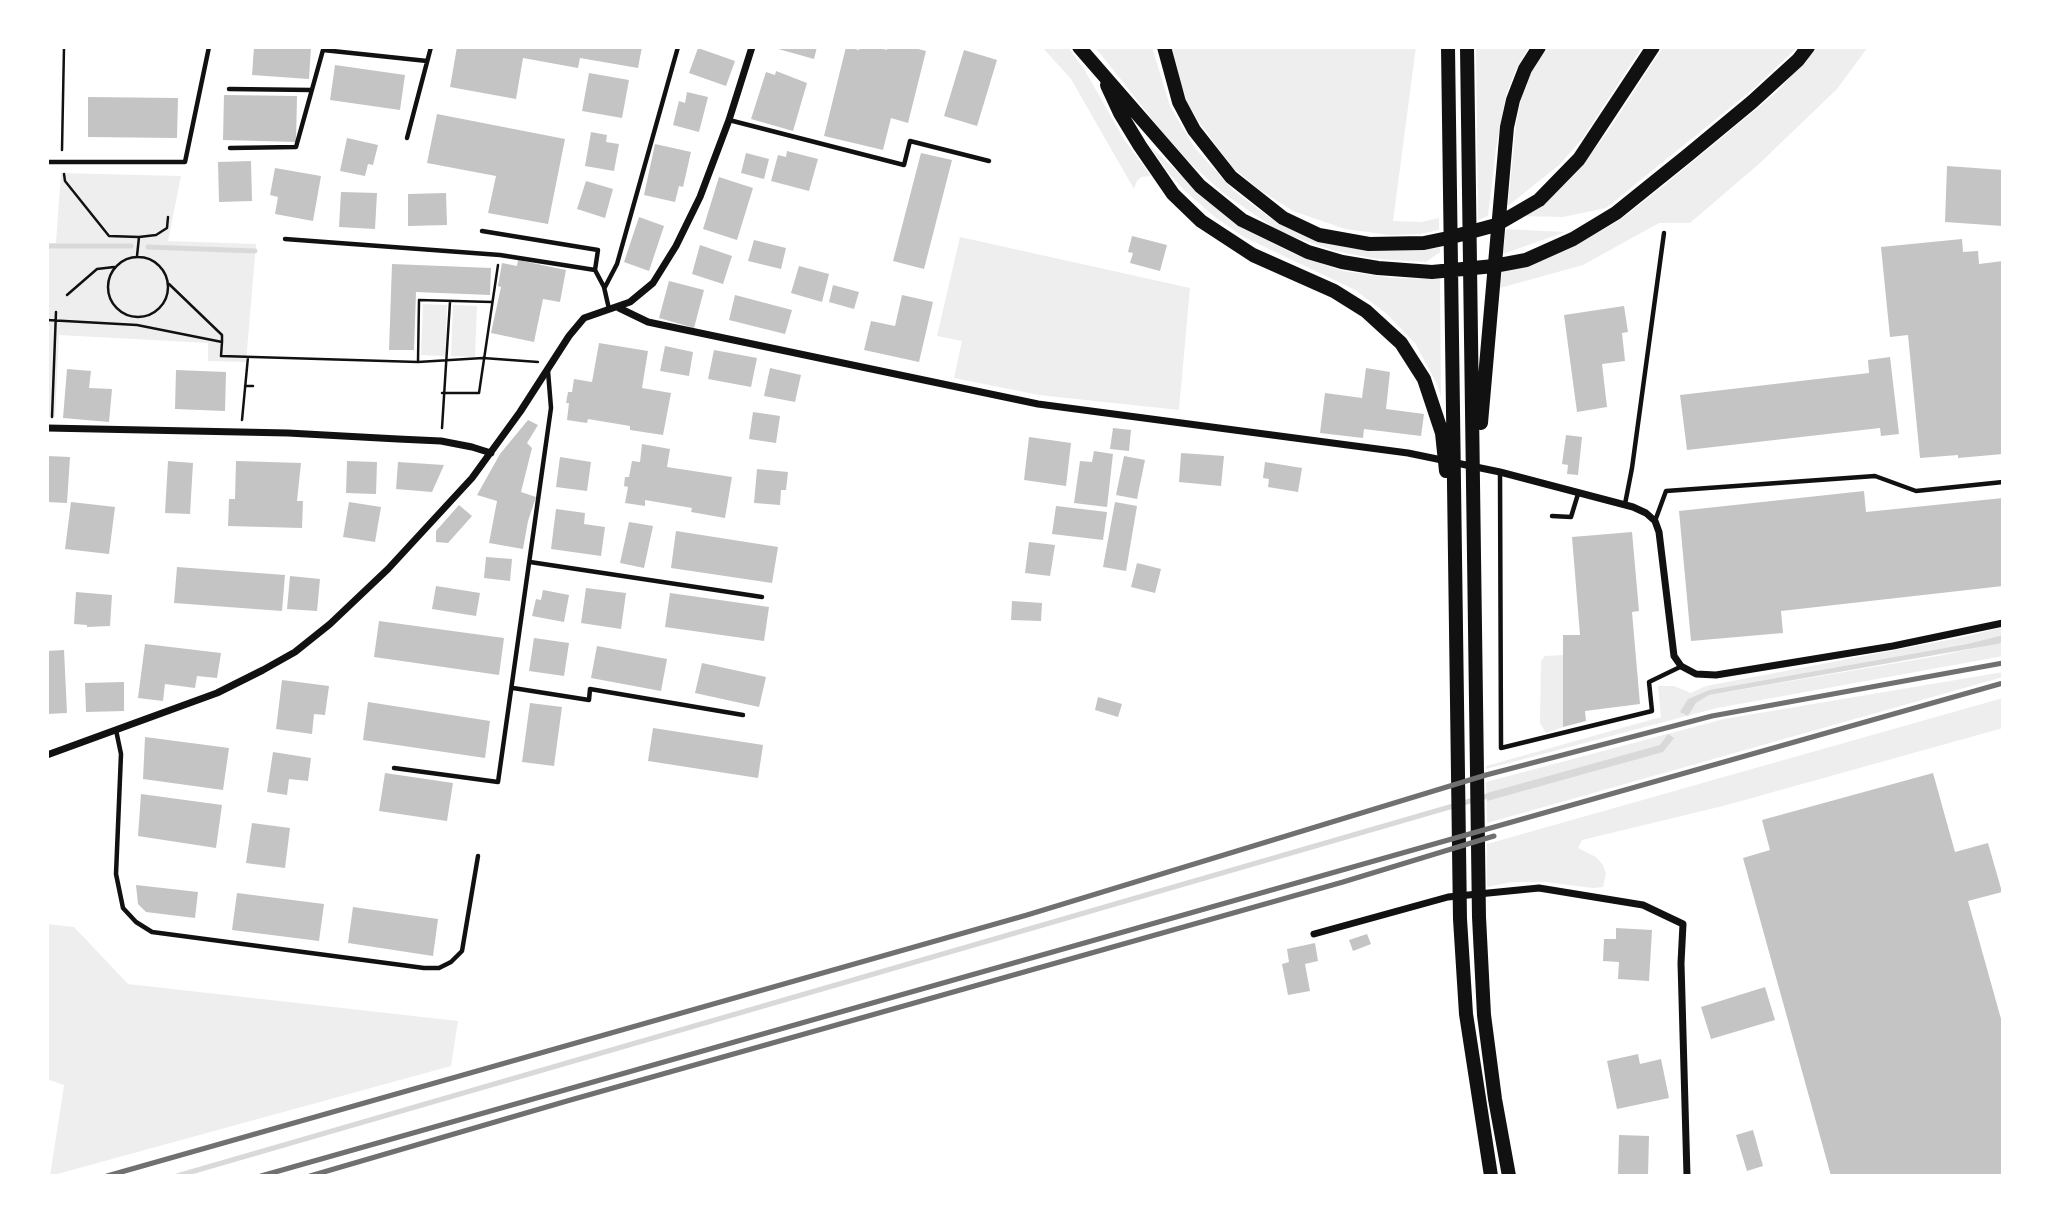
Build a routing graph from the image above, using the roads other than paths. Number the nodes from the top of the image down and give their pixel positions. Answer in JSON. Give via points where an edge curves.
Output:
{"nodes":[{"id":1,"x":209,"y":47,"type":"edge"},
{"id":2,"x":431,"y":47,"type":"edge"},
{"id":3,"x":678,"y":47,"type":"edge"},
{"id":4,"x":752,"y":47,"type":"edge"},
{"id":5,"x":1079,"y":47,"type":"edge"},
{"id":6,"x":1164,"y":47,"type":"edge"},
{"id":7,"x":1448,"y":47,"type":"edge"},
{"id":8,"x":1467,"y":47,"type":"edge"},
{"id":9,"x":1539,"y":47,"type":"edge"},
{"id":10,"x":1653,"y":47,"type":"edge"},
{"id":11,"x":1808,"y":47,"type":"edge"},
{"id":12,"x":427,"y":61,"type":"junction"},
{"id":13,"x":1100,"y":68,"type":"junction"},
{"id":14,"x":229,"y":89,"type":"dead end"},
{"id":15,"x":312,"y":90,"type":"junction"},
{"id":16,"x":729,"y":120,"type":"junction"},
{"id":17,"x":407,"y":138,"type":"dead end"},
{"id":18,"x":230,"y":148,"type":"dead end"},
{"id":19,"x":989,"y":161,"type":"dead end"},
{"id":20,"x":47,"y":162,"type":"edge"},
{"id":21,"x":482,"y":231,"type":"dead end"},
{"id":22,"x":1467,"y":233,"type":"junction"},
{"id":23,"x":1664,"y":233,"type":"dead end"},
{"id":24,"x":285,"y":239,"type":"dead end"},
{"id":25,"x":594,"y":270,"type":"junction"},
{"id":26,"x":1432,"y":272,"type":"junction"},
{"id":27,"x":604,"y":287,"type":"junction"},
{"id":28,"x":619,"y":307,"type":"junction"},
{"id":29,"x":609,"y":310,"type":"junction"},
{"id":30,"x":548,"y":371,"type":"junction"},
{"id":31,"x":47,"y":428,"type":"edge"},
{"id":32,"x":491,"y":453,"type":"junction"},
{"id":33,"x":1500,"y":471,"type":"junction"},
{"id":34,"x":2003,"y":482,"type":"edge"},
{"id":35,"x":1578,"y":494,"type":"junction"},
{"id":36,"x":1625,"y":505,"type":"junction"},
{"id":37,"x":1552,"y":516,"type":"dead end"},
{"id":38,"x":1654,"y":521,"type":"junction"},
{"id":39,"x":1474,"y":527,"type":"junction"},
{"id":40,"x":1455,"y":541,"type":"junction"},
{"id":41,"x":530,"y":562,"type":"junction"},
{"id":42,"x":762,"y":597,"type":"dead end"},
{"id":43,"x":2003,"y":622,"type":"edge"},
{"id":44,"x":1681,"y":666,"type":"junction"},
{"id":45,"x":513,"y":688,"type":"junction"},
{"id":46,"x":743,"y":715,"type":"dead end"},
{"id":47,"x":116,"y":730,"type":"junction"},
{"id":48,"x":47,"y":755,"type":"edge"},
{"id":49,"x":394,"y":768,"type":"dead end"},
{"id":50,"x":478,"y":856,"type":"dead end"},
{"id":51,"x":1314,"y":933,"type":"dead end"},
{"id":52,"x":1492,"y":1176,"type":"edge"},
{"id":53,"x":1509,"y":1176,"type":"edge"},
{"id":54,"x":1687,"y":1176,"type":"edge"}],
"edges":[{"from":1,"to":20,"type":"lane","via":[[185,162]]},
{"from":2,"to":12,"type":"lane"},
{"from":3,"to":27,"type":"lane","via":[[617,264]]},
{"from":4,"to":16,"type":"street"},
{"from":5,"to":13,"type":"highway"},
{"from":6,"to":22,"type":"highway","via":[[1180,102],[1194,130],[1231,177],[1283,218],[1320,235],[1369,244],[1423,243]]},
{"from":7,"to":40,"type":"highway"},
{"from":8,"to":39,"type":"highway"},
{"from":9,"to":39,"type":"highway","via":[[1513,100],[1504,155]]},
{"from":10,"to":22,"type":"highway","via":[[1597,134],[1559,181],[1539,200],[1496,225]]},
{"from":11,"to":26,"type":"highway","via":[[1699,147],[1616,213],[1573,239],[1526,260]]},
{"from":12,"to":15,"type":"lane","via":[[323,50]]},
{"from":12,"to":17,"type":"lane"},
{"from":13,"to":26,"type":"highway","via":[[1200,186],[1242,220],[1308,252],[1342,262]]},
{"from":13,"to":40,"type":"highway","via":[[1140,146],[1173,194],[1201,221],[1253,255],[1367,311],[1401,343],[1424,379],[1442,433]]},
{"from":14,"to":15,"type":"lane"},
{"from":15,"to":18,"type":"lane","via":[[296,147]]},
{"from":16,"to":19,"type":"lane","via":[[904,165],[911,141]]},
{"from":16,"to":28,"type":"street","via":[[676,246],[653,283]]},
{"from":21,"to":25,"type":"lane","via":[[598,250]]},
{"from":22,"to":26,"type":"highway"},
{"from":23,"to":36,"type":"lane"},
{"from":24,"to":25,"type":"lane","via":[[500,255]]},
{"from":25,"to":27,"type":"lane"},
{"from":27,"to":29,"type":"lane"},
{"from":28,"to":29,"type":"street"},
{"from":28,"to":33,"type":"street","via":[[662,325],[1038,404],[1408,453]]},
{"from":29,"to":30,"type":"street","via":[[584,318]]},
{"from":30,"to":32,"type":"street"},
{"from":30,"to":41,"type":"lane","via":[[551,408]]},
{"from":31,"to":32,"type":"street","via":[[288,433],[452,443]]},
{"from":32,"to":47,"type":"street","via":[[388,569],[295,652],[217,693]]},
{"from":33,"to":35,"type":"street"},
{"from":33,"to":44,"type":"lane","via":[[1501,748],[1652,711],[1649,682]]},
{"from":34,"to":38,"type":"lane","via":[[1916,491],[1875,476],[1666,491]]},
{"from":35,"to":36,"type":"street"},
{"from":35,"to":37,"type":"lane","via":[[1571,517]]},
{"from":36,"to":38,"type":"street"},
{"from":38,"to":44,"type":"street","via":[[1660,532],[1672,649]]},
{"from":39,"to":53,"type":"highway","via":[[1483,1002]]},
{"from":40,"to":52,"type":"highway","via":[[1461,933],[1466,1014]]},
{"from":41,"to":42,"type":"lane"},
{"from":41,"to":45,"type":"lane"},
{"from":43,"to":44,"type":"street","via":[[1939,638],[1716,675],[1696,674]]},
{"from":45,"to":46,"type":"lane","via":[[589,700],[590,689]]},
{"from":45,"to":49,"type":"lane","via":[[498,782]]},
{"from":47,"to":48,"type":"street"},
{"from":47,"to":50,"type":"lane","via":[[121,754],[116,874],[123,908],[152,932],[439,968],[462,951]]},
{"from":51,"to":54,"type":"street","via":[[1448,897],[1539,888],[1643,905],[1683,924]]}]}
